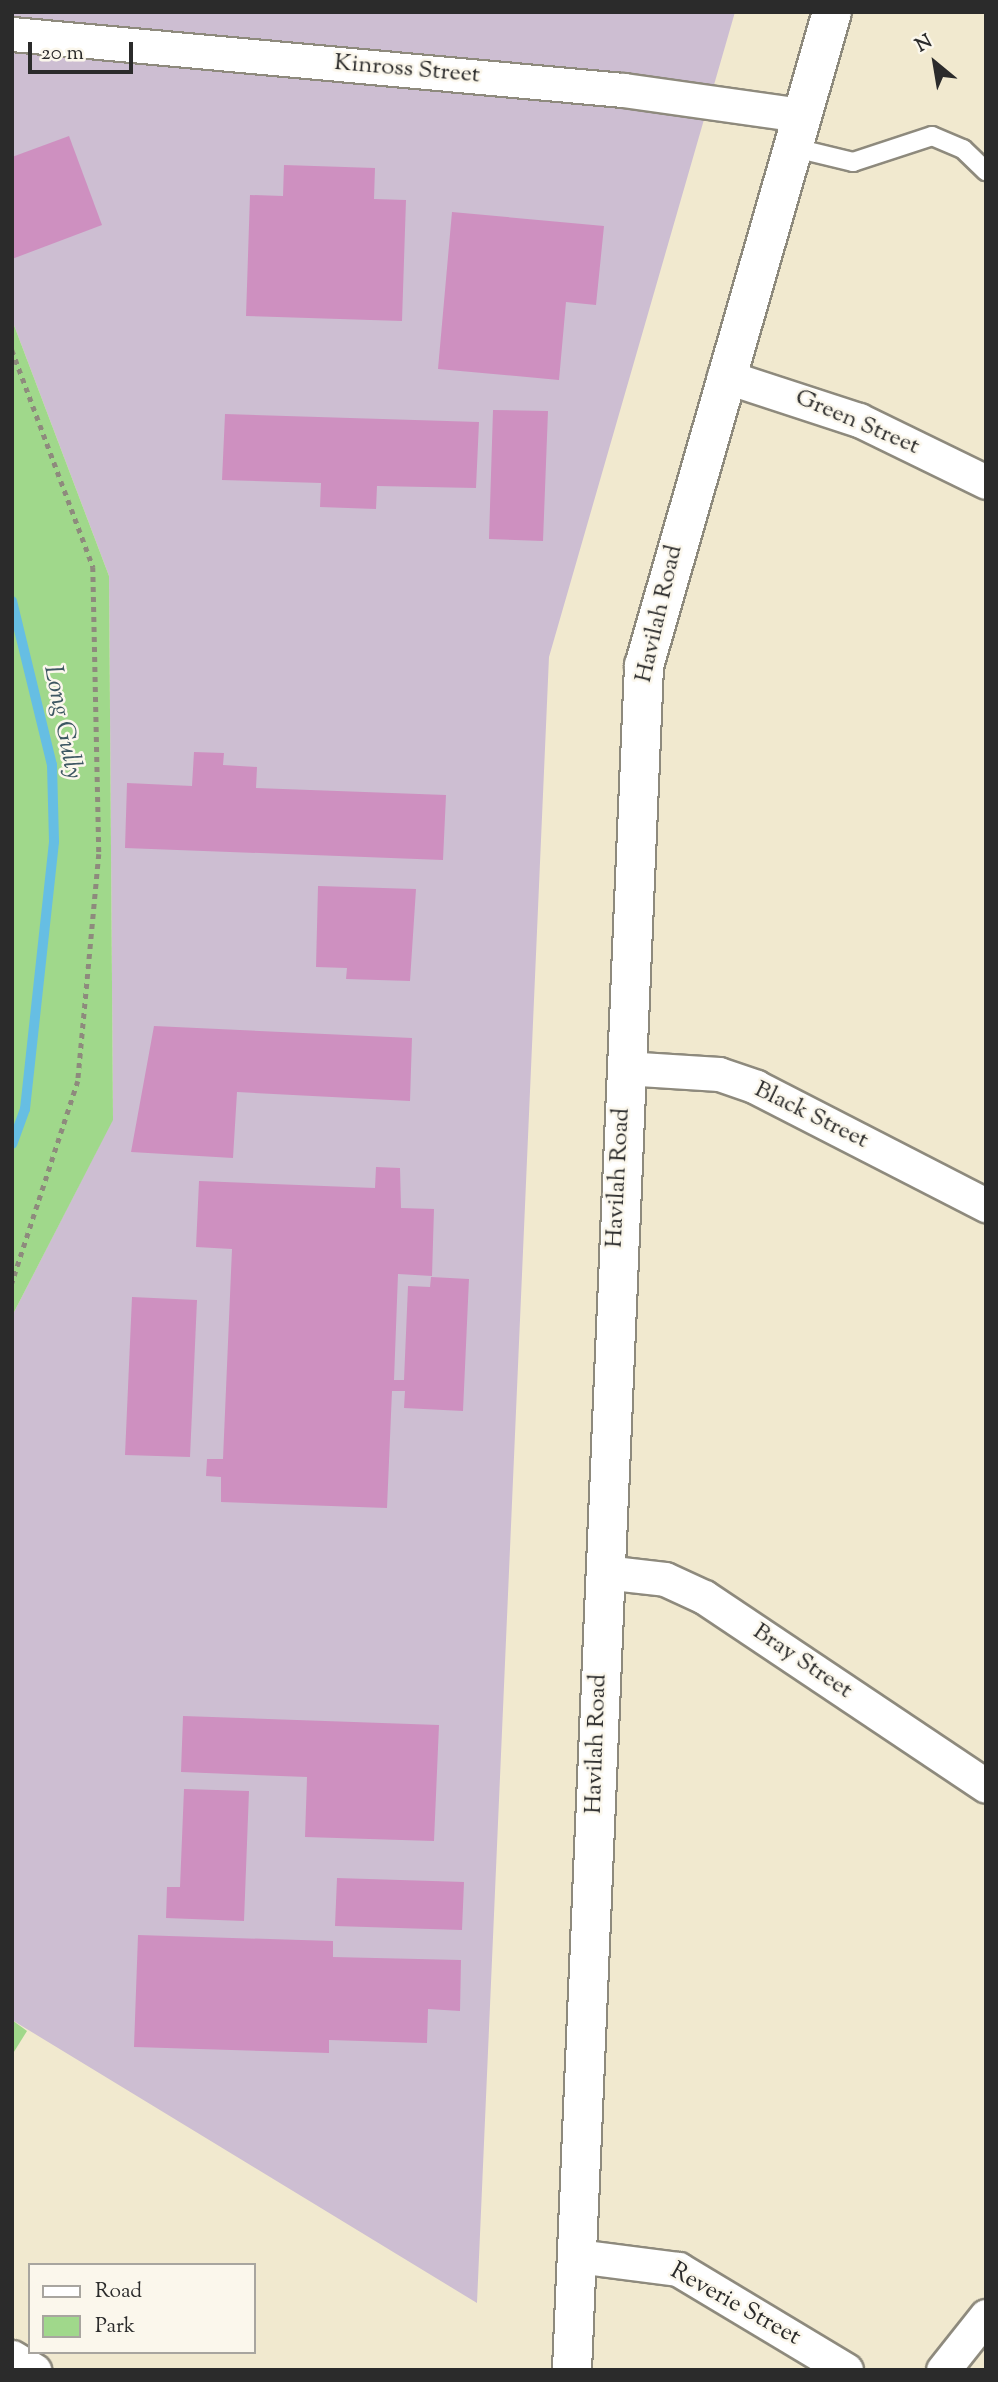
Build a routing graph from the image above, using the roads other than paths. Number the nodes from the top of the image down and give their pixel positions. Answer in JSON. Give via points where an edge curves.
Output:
{"nodes":[{"id":1,"x":832,"y":12,"type":"edge"},
{"id":2,"x":12,"y":34,"type":"edge"},
{"id":3,"x":796,"y":131,"type":"junction"},
{"id":4,"x":986,"y":171,"type":"edge"},
{"id":5,"x":724,"y":376,"type":"junction"},
{"id":6,"x":986,"y":482,"type":"edge"},
{"id":7,"x":624,"y":1068,"type":"junction"},
{"id":8,"x":986,"y":1205,"type":"edge"},
{"id":9,"x":604,"y":1572,"type":"junction"},
{"id":10,"x":986,"y":1786,"type":"edge"},
{"id":11,"x":577,"y":2256,"type":"junction"},
{"id":12,"x":986,"y":2316,"type":"edge"},
{"id":13,"x":12,"y":2357,"type":"edge"},
{"id":14,"x":34,"y":2370,"type":"edge"},
{"id":15,"x":572,"y":2370,"type":"edge"},
{"id":16,"x":846,"y":2370,"type":"edge"},
{"id":17,"x":943,"y":2370,"type":"edge"}],
"edges":[{"from":1,"to":3,"type":"street","name":"Havilah Road"},
{"from":2,"to":3,"type":"street","name":"Kinross Street","via":[[623,90]]},
{"from":3,"to":4,"type":"lane","name":"Kinross Street","via":[[853,162],[932,136],[963,149]]},
{"from":3,"to":5,"type":"street","name":"Havilah Road"},
{"from":5,"to":6,"type":"street","name":"Green Street","via":[[859,420]]},
{"from":5,"to":7,"type":"street","name":"Havilah Road","via":[[644,666]]},
{"from":7,"to":8,"type":"street","name":"Black Street","via":[[719,1074],[756,1087]]},
{"from":7,"to":9,"type":"street","name":"Havilah Road"},
{"from":9,"to":10,"type":"street","name":"Bray Street","via":[[665,1579],[704,1597]]},
{"from":9,"to":11,"type":"street","name":"Havilah Road"},
{"from":11,"to":15,"type":"street","name":"Havilah Road"},
{"from":11,"to":16,"type":"street","name":"Reverie Street","via":[[678,2269]]},
{"from":12,"to":17,"type":"street"},
{"from":13,"to":14,"type":"street"}]}
